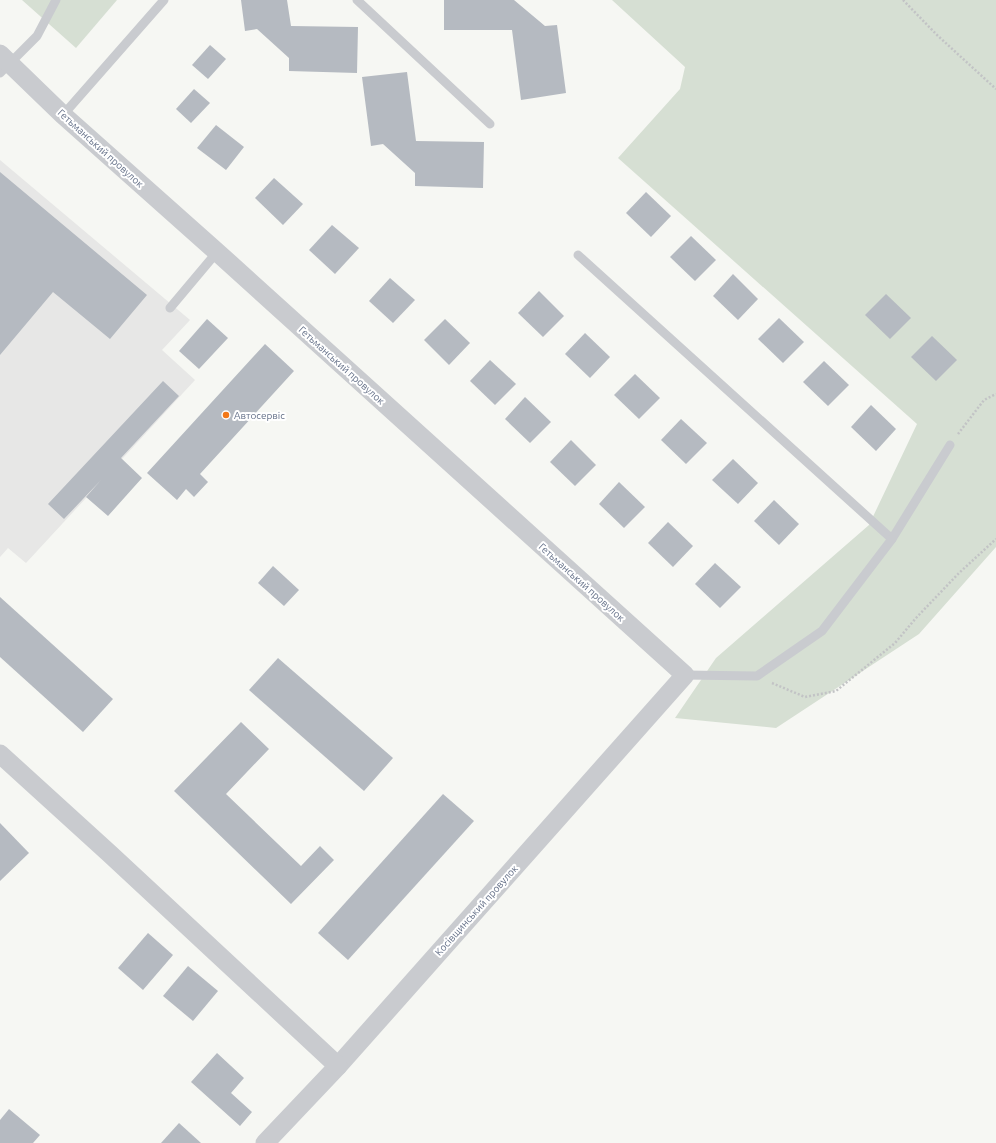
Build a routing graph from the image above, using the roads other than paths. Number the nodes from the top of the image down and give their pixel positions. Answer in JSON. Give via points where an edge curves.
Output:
{"nodes":[{"id":1,"x":56,"y":0,"type":"edge"},
{"id":2,"x":164,"y":0,"type":"edge"},
{"id":3,"x":357,"y":0,"type":"edge"},
{"id":4,"x":3,"y":63,"type":"edge"},
{"id":5,"x":63,"y":115,"type":"junction"},
{"id":6,"x":490,"y":124,"type":"dead end"},
{"id":7,"x":217,"y":252,"type":"junction"},
{"id":8,"x":578,"y":255,"type":"dead end"},
{"id":9,"x":170,"y":308,"type":"dead end"},
{"id":10,"x":950,"y":445,"type":"road end"},
{"id":11,"x":892,"y":539,"type":"junction"},
{"id":12,"x":685,"y":675,"type":"junction"},
{"id":13,"x":0,"y":754,"type":"edge"},
{"id":14,"x":338,"y":1066,"type":"junction"},
{"id":15,"x":265,"y":1143,"type":"edge"}],
"edges":[{"from":1,"to":4,"type":"lane","via":[[37,36]]},
{"from":2,"to":5,"type":"lane"},
{"from":3,"to":6,"type":"lane"},
{"from":4,"to":5,"type":"street","name":"Гетьманський провулок"},
{"from":5,"to":7,"type":"street","name":"Гетьманський провулок"},
{"from":7,"to":9,"type":"lane"},
{"from":7,"to":12,"type":"street","name":"Гетьманський провулок"},
{"from":8,"to":11,"type":"lane"},
{"from":10,"to":11,"type":"lane"},
{"from":11,"to":12,"type":"lane","via":[[822,631],[757,676]]},
{"from":12,"to":14,"type":"street","name":"Косівщинський провулок"},
{"from":13,"to":14,"type":"street"},
{"from":14,"to":15,"type":"street","name":"Косівщинський провулок"}]}
